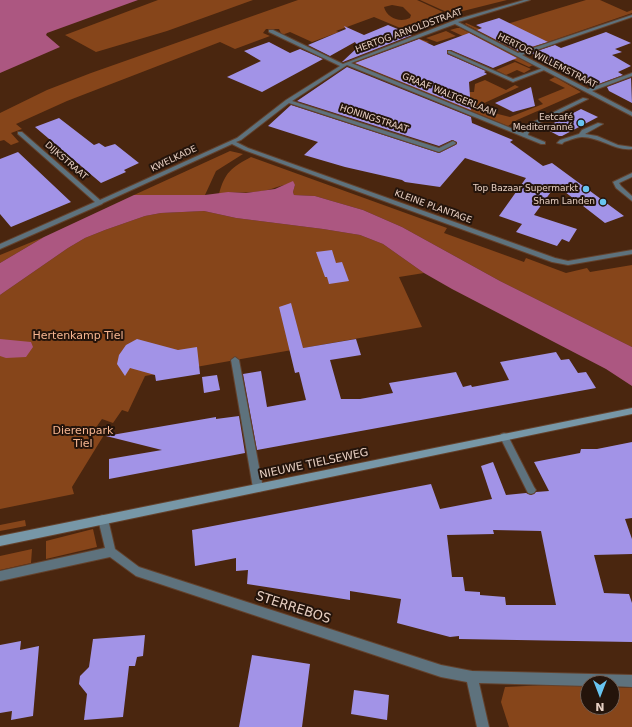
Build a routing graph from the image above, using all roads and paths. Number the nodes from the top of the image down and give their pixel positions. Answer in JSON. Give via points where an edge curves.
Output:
{"nodes":[{"id":1,"x":528,"y":0,"type":"edge"},
{"id":2,"x":632,"y":16,"type":"edge"},
{"id":3,"x":455,"y":22,"type":"junction"},
{"id":4,"x":272,"y":31,"type":"dead end"},
{"id":5,"x":450,"y":52,"type":"dead end"},
{"id":6,"x":517,"y":55,"type":"junction"},
{"id":7,"x":345,"y":64,"type":"junction"},
{"id":8,"x":545,"y":69,"type":"junction"},
{"id":9,"x":632,"y":74,"type":"edge"},
{"id":10,"x":588,"y":91,"type":"junction"},
{"id":11,"x":586,"y":98,"type":"dead end"},
{"id":12,"x":288,"y":101,"type":"junction"},
{"id":13,"x":632,"y":114,"type":"edge"},
{"id":14,"x":600,"y":124,"type":"dead end"},
{"id":15,"x":20,"y":133,"type":"dead end"},
{"id":16,"x":581,"y":135,"type":"junction"},
{"id":17,"x":525,"y":136,"type":"junction"},
{"id":18,"x":231,"y":142,"type":"junction"},
{"id":19,"x":453,"y":143,"type":"dead end"},
{"id":20,"x":543,"y":143,"type":"dead end"},
{"id":21,"x":560,"y":143,"type":"dead end"},
{"id":22,"x":630,"y":148,"type":"dead end"},
{"id":23,"x":632,"y":175,"type":"edge"},
{"id":24,"x":632,"y":199,"type":"edge"},
{"id":25,"x":100,"y":203,"type":"junction"},
{"id":26,"x":0,"y":247,"type":"edge"},
{"id":27,"x":632,"y":252,"type":"edge"},
{"id":28,"x":235,"y":360,"type":"dead end"},
{"id":29,"x":632,"y":411,"type":"edge"},
{"id":30,"x":504,"y":437,"type":"junction"},
{"id":31,"x":258,"y":488,"type":"junction"},
{"id":32,"x":531,"y":490,"type":"dead end"},
{"id":33,"x":103,"y":520,"type":"junction"},
{"id":34,"x":0,"y":542,"type":"edge"},
{"id":35,"x":111,"y":552,"type":"junction"},
{"id":36,"x":0,"y":576,"type":"edge"},
{"id":37,"x":472,"y":677,"type":"junction"},
{"id":38,"x":632,"y":681,"type":"edge"},
{"id":39,"x":483,"y":727,"type":"edge"}],
"edges":[{"from":1,"to":3,"type":"street","name":"HERTOG ARNOLDSTRAAT"},
{"from":2,"to":6,"type":"street"},
{"from":3,"to":6,"type":"street","name":"HERTOG WILLEMSTRAAT"},
{"from":3,"to":7,"type":"street","name":"HERTOG ARNOLDSTRAAT"},
{"from":4,"to":7,"type":"street","name":"GRAAF WALTGERLAAN"},
{"from":5,"to":8,"type":"street","via":[[513,81]]},
{"from":6,"to":8,"type":"street","name":"HERTOG WILLEMSTRAAT"},
{"from":7,"to":12,"type":"street","name":"KWELKADE"},
{"from":7,"to":17,"type":"street","name":"GRAAF WALTGERLAAN"},
{"from":8,"to":10,"type":"street","name":"HERTOG WILLEMSTRAAT"},
{"from":9,"to":10,"type":"street"},
{"from":10,"to":13,"type":"street","name":"HERTOG WILLEMSTRAAT"},
{"from":11,"to":17,"type":"street","via":[[530,126]]},
{"from":12,"to":18,"type":"street","name":"KWELKADE","via":[[239,139]]},
{"from":12,"to":19,"type":"street","name":"HONINGSTRAAT","via":[[439,150]]},
{"from":14,"to":16,"type":"street"},
{"from":15,"to":25,"type":"street","name":"DIJKSTRAAT"},
{"from":16,"to":21,"type":"street"},
{"from":16,"to":22,"type":"street"},
{"from":17,"to":20,"type":"street","name":"GRAAF WALTGERLAAN"},
{"from":18,"to":25,"type":"street","name":"KWELKADE"},
{"from":18,"to":27,"type":"street","name":"KLEINE PLANTAGE","via":[[554,260],[568,263]]},
{"from":23,"to":24,"type":"street","via":[[616,182]]},
{"from":25,"to":26,"type":"street","name":"KWELKADE"},
{"from":28,"to":31,"type":"street"},
{"from":29,"to":30,"type":"main road","name":"NIEUWE TIELSEWEG"},
{"from":30,"to":31,"type":"main road","name":"NIEUWE TIELSEWEG"},
{"from":30,"to":32,"type":"street"},
{"from":31,"to":33,"type":"main road","name":"NIEUWE TIELSEWEG"},
{"from":33,"to":34,"type":"main road","name":"NIEUWE TIELSEWEG"},
{"from":33,"to":35,"type":"street"},
{"from":35,"to":36,"type":"street"},
{"from":35,"to":37,"type":"street","name":"STERREBOS","via":[[136,571],[441,671]]},
{"from":37,"to":38,"type":"street","name":"STERREBOS"},
{"from":37,"to":39,"type":"street"}]}
